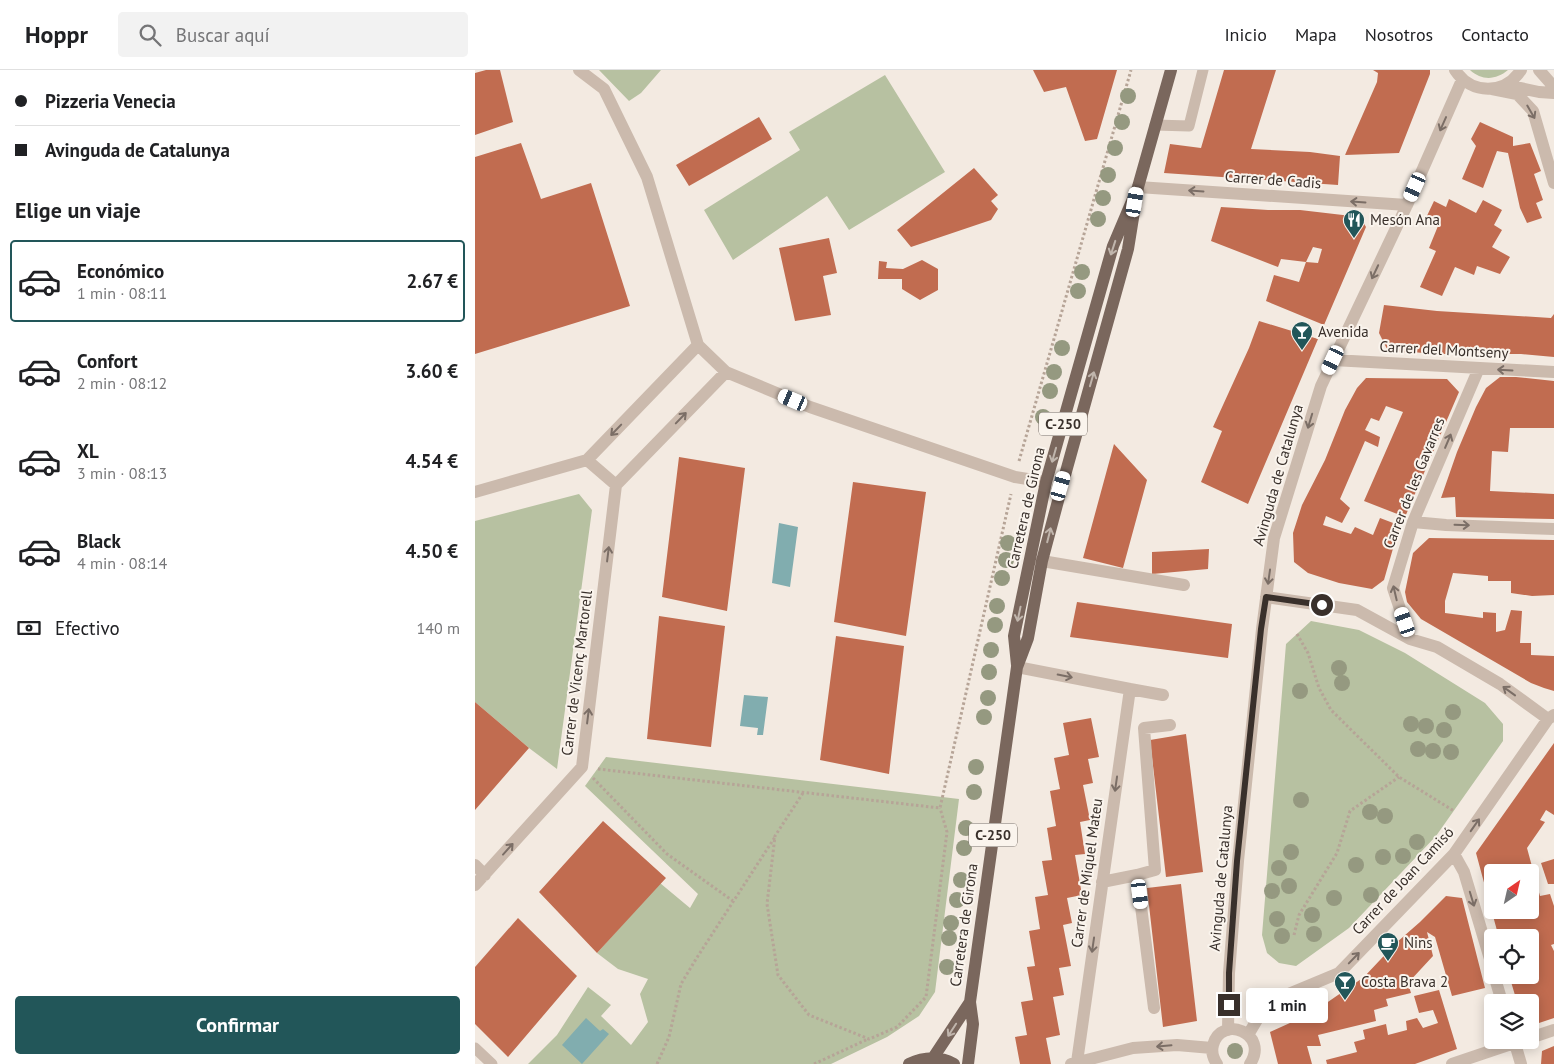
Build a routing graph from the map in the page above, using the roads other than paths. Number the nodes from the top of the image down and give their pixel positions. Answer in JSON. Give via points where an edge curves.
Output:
{"nodes":[{"id":1,"x":579,"y":70,"type":"edge"},
{"id":2,"x":1171,"y":70,"type":"edge"},
{"id":3,"x":1203,"y":70,"type":"edge"},
{"id":4,"x":1521,"y":70,"type":"edge"},
{"id":5,"x":1539,"y":70,"type":"edge"},
{"id":6,"x":1459,"y":75,"type":"edge"},
{"id":7,"x":1506,"y":84,"type":"junction"},
{"id":8,"x":1554,"y":87,"type":"edge"},
{"id":9,"x":1492,"y":89,"type":"junction"},
{"id":10,"x":1554,"y":93,"type":"edge"},
{"id":11,"x":1155,"y":125,"type":"junction"},
{"id":12,"x":1554,"y":183,"type":"edge"},
{"id":13,"x":1138,"y":187,"type":"junction"},
{"id":14,"x":1407,"y":205,"type":"junction"},
{"id":15,"x":698,"y":345,"type":"junction"},
{"id":16,"x":1333,"y":360,"type":"junction"},
{"id":17,"x":1479,"y":368,"type":"junction"},
{"id":18,"x":726,"y":372,"type":"junction"},
{"id":19,"x":1554,"y":372,"type":"edge"},
{"id":20,"x":587,"y":460,"type":"junction"},
{"id":21,"x":1046,"y":482,"type":"junction"},
{"id":22,"x":616,"y":485,"type":"junction"},
{"id":23,"x":475,"y":492,"type":"edge"},
{"id":24,"x":1413,"y":522,"type":"junction"},
{"id":25,"x":1554,"y":529,"type":"edge"},
{"id":26,"x":1042,"y":561,"type":"junction"},
{"id":27,"x":1184,"y":585,"type":"dead end"},
{"id":28,"x":1266,"y":597,"type":"junction"},
{"id":29,"x":1410,"y":639,"type":"junction"},
{"id":30,"x":1017,"y":667,"type":"junction"},
{"id":31,"x":1130,"y":689,"type":"junction"},
{"id":32,"x":1163,"y":695,"type":"dead end"},
{"id":33,"x":1551,"y":717,"type":"edge"},
{"id":34,"x":1170,"y":725,"type":"dead end"},
{"id":35,"x":1454,"y":854,"type":"junction"},
{"id":36,"x":475,"y":865,"type":"edge"},
{"id":37,"x":1137,"y":874,"type":"junction"},
{"id":38,"x":485,"y":875,"type":"junction"},
{"id":39,"x":1102,"y":882,"type":"junction"},
{"id":40,"x":475,"y":885,"type":"edge"},
{"id":41,"x":1484,"y":939,"type":"edge"},
{"id":42,"x":970,"y":1002,"type":"junction"},
{"id":43,"x":1154,"y":1008,"type":"dead end"},
{"id":44,"x":1228,"y":1030,"type":"junction"},
{"id":45,"x":1554,"y":1030,"type":"edge"},
{"id":46,"x":1248,"y":1035,"type":"junction"},
{"id":47,"x":1539,"y":1035,"type":"edge"},
{"id":48,"x":475,"y":1048,"type":"edge"},
{"id":49,"x":1212,"y":1048,"type":"junction"},
{"id":50,"x":1494,"y":1049,"type":"edge"},
{"id":51,"x":1518,"y":1049,"type":"edge"},
{"id":52,"x":933,"y":1058,"type":"junction"},
{"id":53,"x":1253,"y":1062,"type":"edge"},
{"id":54,"x":1074,"y":1063,"type":"edge"},
{"id":55,"x":492,"y":1064,"type":"edge"},
{"id":56,"x":909,"y":1064,"type":"edge"},
{"id":57,"x":954,"y":1064,"type":"edge"},
{"id":58,"x":968,"y":1064,"type":"edge"},
{"id":59,"x":1217,"y":1064,"type":"edge"},
{"id":60,"x":1452,"y":1064,"type":"edge"},
{"id":61,"x":1521,"y":1064,"type":"edge"}],
"edges":[{"from":1,"to":15,"type":"street","via":[[604,89],[647,177]]},
{"from":2,"to":11,"type":"main road","name":"Carretera de Girona","number":"C-250"},
{"from":3,"to":11,"type":"lane","via":[[1189,126]]},
{"from":4,"to":7,"type":"street"},
{"from":5,"to":8,"type":"street"},
{"from":6,"to":9,"type":"street","via":[[1473,86]]},
{"from":6,"to":14,"type":"street","name":"Avinguda de Catalunya","one_way":true},
{"from":7,"to":9,"type":"street"},
{"from":7,"to":10,"type":"street"},
{"from":9,"to":12,"type":"street","one_way":true,"via":[[1517,94],[1533,111]]},
{"from":11,"to":13,"type":"main road","name":"Carretera de Girona","number":"C-250"},
{"from":14,"to":13,"type":"street","name":"Carrer de Cadis","one_way":true},
{"from":13,"to":21,"type":"main road","name":"Carretera de Girona","number":"C-250","one_way":true,"via":[[1113,246]]},
{"from":26,"to":13,"type":"main road","name":"Carretera de Girona","number":"C-250","one_way":true,"via":[[1128,249]]},
{"from":14,"to":16,"type":"street","name":"Avinguda de Catalunya","one_way":true},
{"from":15,"to":18,"type":"street"},
{"from":15,"to":20,"type":"street","one_way":true},
{"from":16,"to":17,"type":"street","name":"Carrer del Montseny"},
{"from":16,"to":28,"type":"street","name":"Avinguda de Catalunya","one_way":true,"via":[[1321,386],[1274,538]]},
{"from":19,"to":17,"type":"street","name":"Carrer del Montseny","one_way":true},
{"from":24,"to":17,"type":"street","name":"Carrer de les Gavarres","one_way":true},
{"from":18,"to":21,"type":"street","via":[[810,407],[1015,477]]},
{"from":22,"to":18,"type":"street","one_way":true},
{"from":20,"to":22,"type":"street"},
{"from":20,"to":23,"type":"street"},
{"from":21,"to":30,"type":"main road","name":"Carretera de Girona","number":"C-250","one_way":true,"via":[[1014,636]]},
{"from":38,"to":22,"type":"street","name":"Carrer de Vicenç Martorell","one_way":true,"via":[[582,767]]},
{"from":24,"to":25,"type":"street","one_way":true},
{"from":29,"to":24,"type":"street","name":"Carrer de les Gavarres","one_way":true,"via":[[1393,588]]},
{"from":26,"to":27,"type":"street"},
{"from":26,"to":30,"type":"main road","name":"Carretera de Girona","number":"C-250","via":[[1029,638]]},
{"from":28,"to":29,"type":"street","via":[[1357,610]]},
{"from":28,"to":44,"type":"street","name":"Avinguda de Catalunya","via":[[1237,861]]},
{"from":33,"to":29,"type":"street","one_way":true,"via":[[1437,648]]},
{"from":30,"to":31,"type":"street","one_way":true},
{"from":30,"to":42,"type":"main road","name":"Carretera de Girona","number":"C-250"},
{"from":31,"to":32,"type":"street"},
{"from":31,"to":39,"type":"street","name":"Carrer de Miquel Mateu","one_way":true},
{"from":35,"to":33,"type":"street","name":"Carrer de Joan Camisó","one_way":true},
{"from":34,"to":37,"type":"street","via":[[1144,728],[1155,870]]},
{"from":35,"to":41,"type":"street","one_way":true,"via":[[1464,872]]},
{"from":46,"to":35,"type":"street","name":"Carrer de Joan Camisó","one_way":true,"via":[[1267,1003],[1339,974]]},
{"from":36,"to":38,"type":"street"},
{"from":37,"to":39,"type":"street"},
{"from":37,"to":43,"type":"street"},
{"from":38,"to":40,"type":"street","name":"Carrer de Vicenç Martorell"},
{"from":39,"to":54,"type":"street","name":"Carrer de Miquel Mateu","one_way":true},
{"from":42,"to":52,"type":"main road","name":"Carretera de Girona","number":"C-250","one_way":true},
{"from":42,"to":58,"type":"main road","via":[[973,1024]]},
{"from":44,"to":46,"type":"street"},
{"from":44,"to":49,"type":"street","via":[[1216,1038]]},
{"from":45,"to":47,"type":"street"},
{"from":46,"to":53,"type":"street","via":[[1254,1046]]},
{"from":48,"to":55,"type":"lane"},
{"from":49,"to":54,"type":"street","one_way":true,"via":[[1177,1045],[1133,1048]]},
{"from":49,"to":59,"type":"street"},
{"from":50,"to":60,"type":"street"},
{"from":51,"to":61,"type":"street"},
{"from":52,"to":56,"type":"main road"},
{"from":52,"to":57,"type":"main road"}]}
